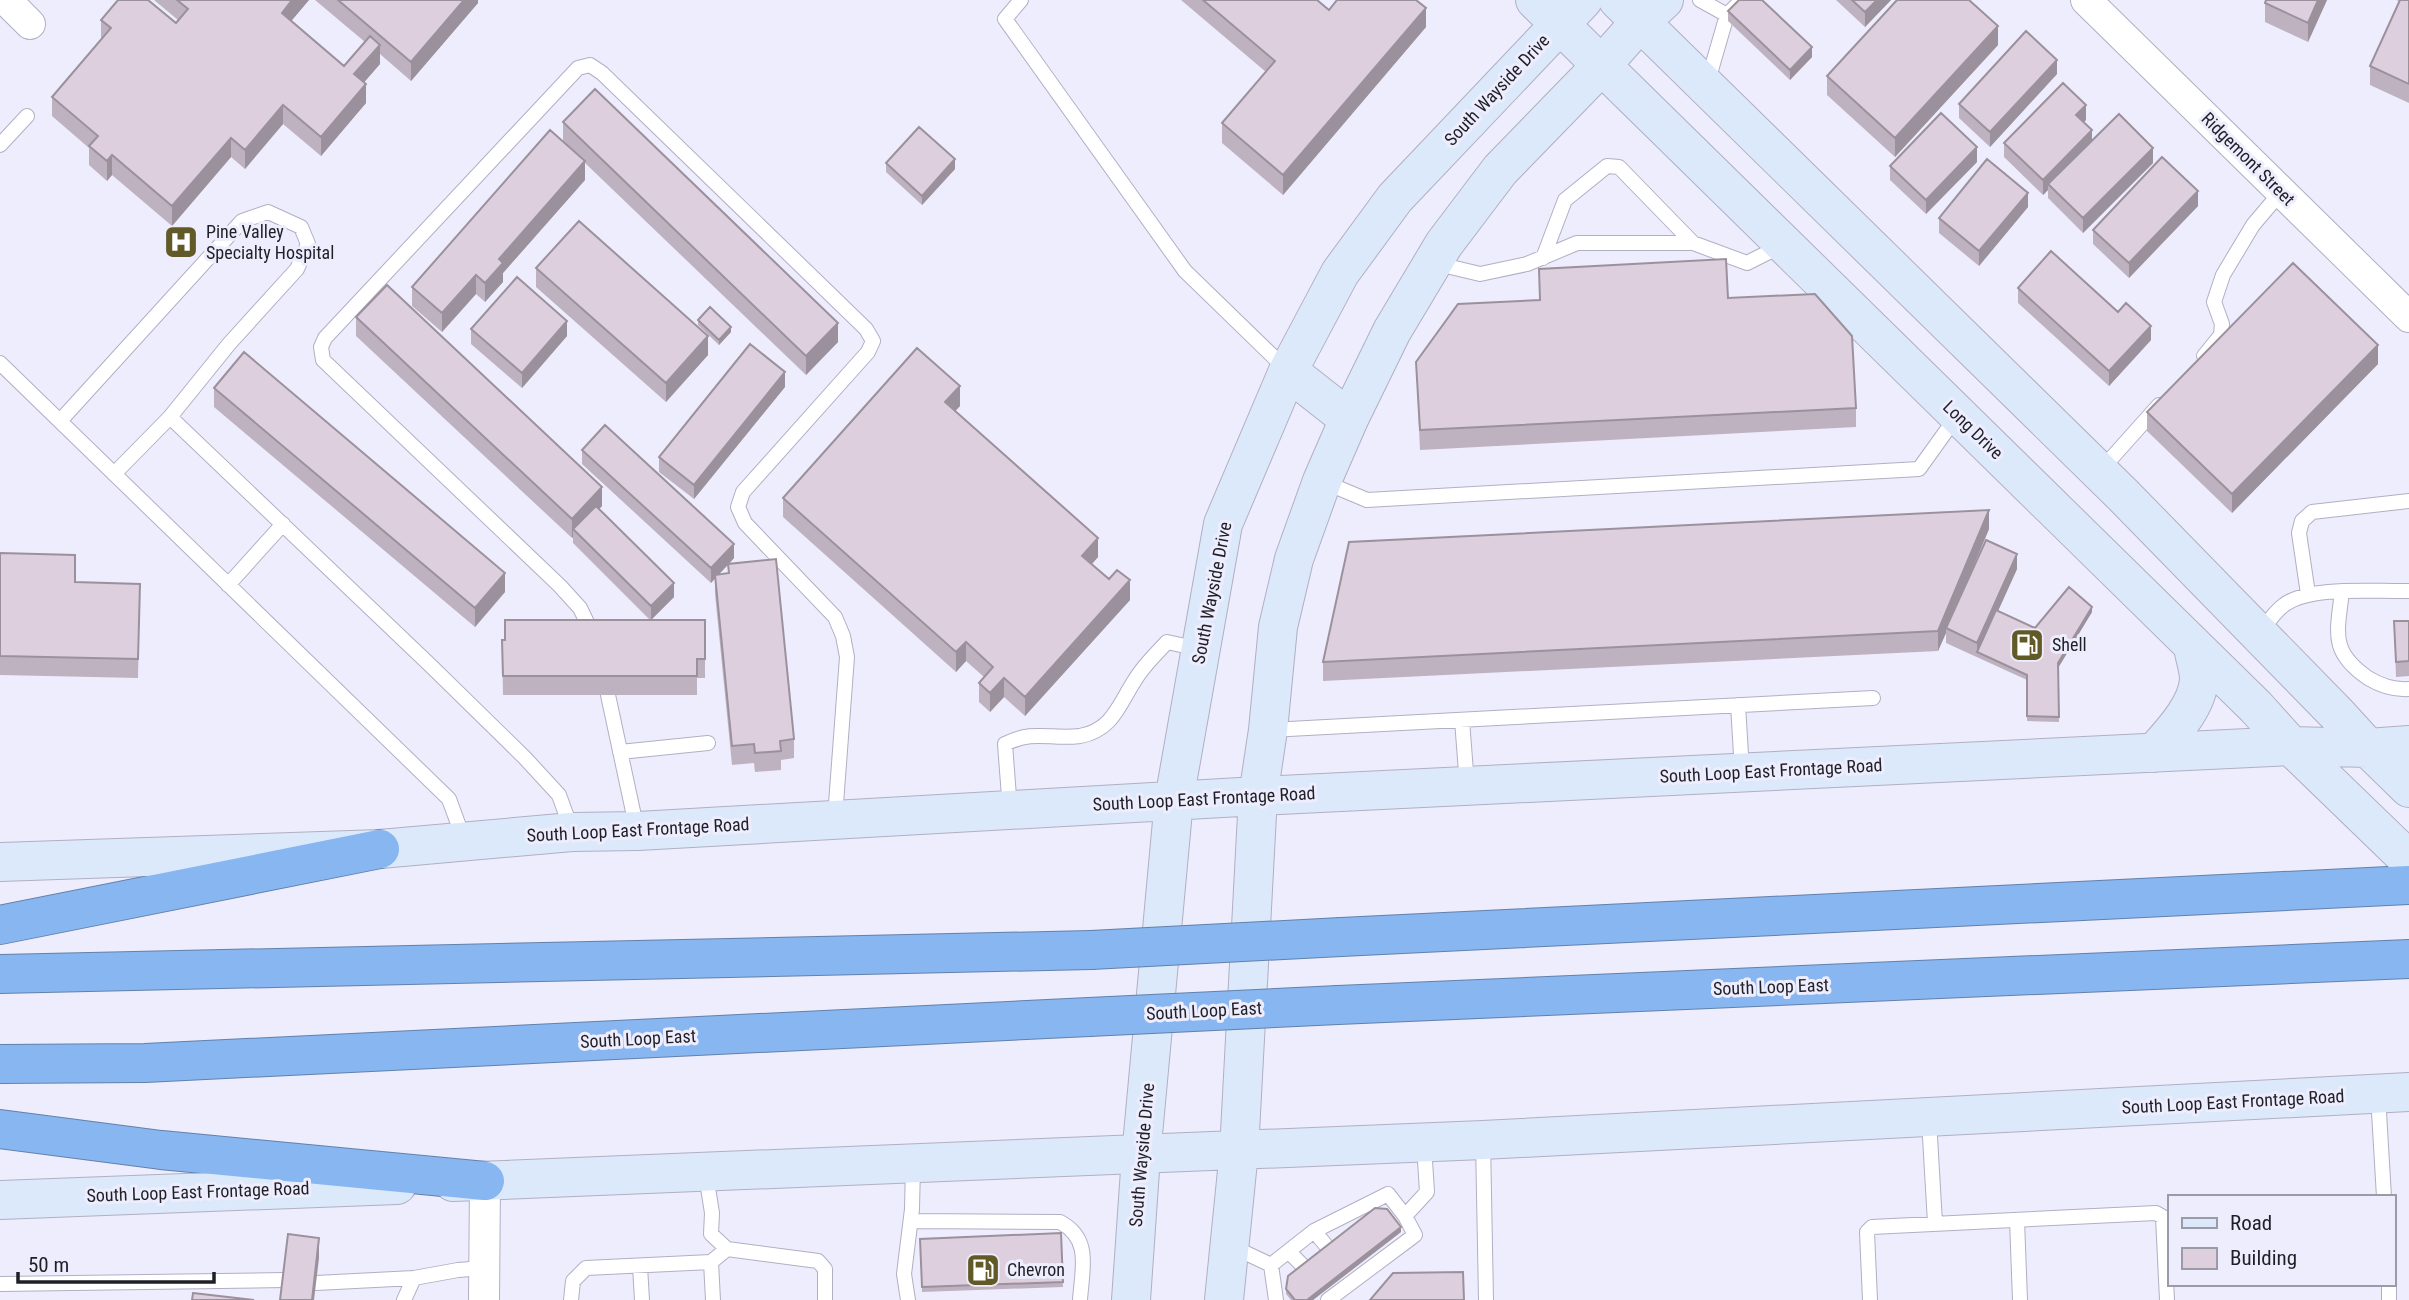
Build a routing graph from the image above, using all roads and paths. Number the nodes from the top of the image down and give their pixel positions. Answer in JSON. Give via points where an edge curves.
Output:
{"nodes":[{"id":1,"x":6,"y":0,"type":"edge"},
{"id":2,"x":1021,"y":0,"type":"edge"},
{"id":3,"x":1700,"y":0,"type":"edge"},
{"id":4,"x":1741,"y":0,"type":"edge"},
{"id":5,"x":2086,"y":0,"type":"edge"},
{"id":6,"x":1641,"y":7,"type":"edge"},
{"id":7,"x":1559,"y":8,"type":"edge"},
{"id":8,"x":1727,"y":15,"type":"junction"},
{"id":9,"x":30,"y":24,"type":"dead end"},
{"id":10,"x":1602,"y":65,"type":"junction"},
{"id":11,"x":1707,"y":87,"type":"junction"},
{"id":12,"x":27,"y":116,"type":"dead end"},
{"id":13,"x":0,"y":145,"type":"edge"},
{"id":14,"x":2281,"y":192,"type":"junction"},
{"id":15,"x":1865,"y":242,"type":"junction"},
{"id":16,"x":1693,"y":243,"type":"junction"},
{"id":17,"x":1785,"y":244,"type":"junction"},
{"id":18,"x":1543,"y":258,"type":"junction"},
{"id":19,"x":1432,"y":263,"type":"junction"},
{"id":20,"x":1825,"y":284,"type":"junction"},
{"id":21,"x":2409,"y":317,"type":"edge"},
{"id":22,"x":0,"y":363,"type":"edge"},
{"id":23,"x":1287,"y":371,"type":"junction"},
{"id":24,"x":2190,"y":371,"type":"edge"},
{"id":25,"x":2172,"y":391,"type":"edge"},
{"id":26,"x":1958,"y":416,"type":"junction"},
{"id":27,"x":170,"y":417,"type":"junction"},
{"id":28,"x":1349,"y":419,"type":"junction"},
{"id":29,"x":60,"y":421,"type":"junction"},
{"id":30,"x":114,"y":474,"type":"junction"},
{"id":31,"x":1322,"y":481,"type":"junction"},
{"id":32,"x":2111,"y":483,"type":"junction"},
{"id":33,"x":2409,"y":501,"type":"edge"},
{"id":34,"x":283,"y":524,"type":"junction"},
{"id":35,"x":2083,"y":537,"type":"junction"},
{"id":36,"x":228,"y":585,"type":"junction"},
{"id":37,"x":2409,"y":591,"type":"edge"},
{"id":38,"x":2342,"y":592,"type":"junction"},
{"id":39,"x":2308,"y":594,"type":"junction"},
{"id":40,"x":2258,"y":635,"type":"junction"},
{"id":41,"x":594,"y":639,"type":"edge"},
{"id":42,"x":2193,"y":646,"type":"junction"},
{"id":43,"x":1201,"y":650,"type":"junction"},
{"id":44,"x":2409,"y":689,"type":"edge"},
{"id":45,"x":608,"y":695,"type":"edge"},
{"id":46,"x":1872,"y":698,"type":"dead end"},
{"id":47,"x":1738,"y":705,"type":"junction"},
{"id":48,"x":1462,"y":720,"type":"junction"},
{"id":49,"x":1268,"y":730,"type":"junction"},
{"id":50,"x":708,"y":743,"type":"dead end"},
{"id":51,"x":2409,"y":745,"type":"edge"},
{"id":52,"x":2291,"y":746,"type":"junction"},
{"id":53,"x":2368,"y":748,"type":"junction"},
{"id":54,"x":620,"y":752,"type":"junction"},
{"id":55,"x":2154,"y":753,"type":"junction"},
{"id":56,"x":1742,"y":773,"type":"junction"},
{"id":57,"x":1467,"y":786,"type":"junction"},
{"id":58,"x":2409,"y":788,"type":"edge"},
{"id":59,"x":1258,"y":796,"type":"junction"},
{"id":60,"x":1174,"y":800,"type":"junction"},
{"id":61,"x":1010,"y":810,"type":"junction"},
{"id":62,"x":835,"y":818,"type":"junction"},
{"id":63,"x":638,"y":831,"type":"junction"},
{"id":64,"x":572,"y":832,"type":"junction"},
{"id":65,"x":464,"y":841,"type":"junction"},
{"id":66,"x":380,"y":849,"type":"junction"},
{"id":67,"x":2409,"y":860,"type":"edge"},
{"id":68,"x":0,"y":862,"type":"edge"},
{"id":69,"x":2409,"y":886,"type":"edge"},
{"id":70,"x":0,"y":925,"type":"edge"},
{"id":71,"x":2392,"y":960,"type":"edge"},
{"id":72,"x":0,"y":974,"type":"edge"},
{"id":73,"x":0,"y":1064,"type":"edge"},
{"id":74,"x":2394,"y":1094,"type":"edge"},
{"id":75,"x":1929,"y":1116,"type":"junction"},
{"id":76,"x":0,"y":1129,"type":"edge"},
{"id":77,"x":1483,"y":1140,"type":"junction"},
{"id":78,"x":1424,"y":1143,"type":"junction"},
{"id":79,"x":1239,"y":1151,"type":"junction"},
{"id":80,"x":1141,"y":1156,"type":"junction"},
{"id":81,"x":913,"y":1164,"type":"junction"},
{"id":82,"x":706,"y":1173,"type":"junction"},
{"id":83,"x":485,"y":1181,"type":"junction"},
{"id":84,"x":2384,"y":1195,"type":"edge"},
{"id":85,"x":0,"y":1200,"type":"edge"},
{"id":86,"x":1347,"y":1215,"type":"junction"},
{"id":87,"x":1405,"y":1216,"type":"junction"},
{"id":88,"x":2017,"y":1220,"type":"junction"},
{"id":89,"x":911,"y":1221,"type":"junction"},
{"id":90,"x":1935,"y":1223,"type":"junction"},
{"id":91,"x":1358,"y":1227,"type":"edge"},
{"id":92,"x":1314,"y":1231,"type":"junction"},
{"id":93,"x":1229,"y":1245,"type":"junction"},
{"id":94,"x":727,"y":1249,"type":"junction"},
{"id":95,"x":1329,"y":1249,"type":"edge"},
{"id":96,"x":1289,"y":1252,"type":"junction"},
{"id":97,"x":711,"y":1262,"type":"junction"},
{"id":98,"x":1271,"y":1265,"type":"junction"},
{"id":99,"x":640,"y":1266,"type":"junction"},
{"id":100,"x":484,"y":1268,"type":"junction"},
{"id":101,"x":1305,"y":1268,"type":"edge"},
{"id":102,"x":414,"y":1278,"type":"junction"},
{"id":103,"x":285,"y":1280,"type":"edge"},
{"id":104,"x":316,"y":1283,"type":"edge"},
{"id":105,"x":0,"y":1284,"type":"edge"},
{"id":106,"x":1327,"y":1297,"type":"edge"},
{"id":107,"x":1131,"y":1299,"type":"edge"},
{"id":108,"x":404,"y":1300,"type":"edge"},
{"id":109,"x":484,"y":1300,"type":"edge"},
{"id":110,"x":571,"y":1300,"type":"edge"},
{"id":111,"x":642,"y":1300,"type":"edge"},
{"id":112,"x":713,"y":1300,"type":"edge"},
{"id":113,"x":825,"y":1300,"type":"edge"},
{"id":114,"x":908,"y":1300,"type":"edge"},
{"id":115,"x":1080,"y":1300,"type":"edge"},
{"id":116,"x":1224,"y":1300,"type":"edge"},
{"id":117,"x":1276,"y":1300,"type":"edge"},
{"id":118,"x":1486,"y":1300,"type":"edge"},
{"id":119,"x":1870,"y":1300,"type":"edge"},
{"id":120,"x":2020,"y":1300,"type":"edge"},
{"id":121,"x":2167,"y":1300,"type":"edge"}],
"edges":[{"from":1,"to":9,"type":"street"},
{"from":2,"to":23,"type":"lane","via":[[1005,19],[1185,271]]},
{"from":3,"to":8,"type":"lane"},
{"from":4,"to":8,"type":"lane"},
{"from":5,"to":14,"type":"street","name":"Ridgemont Street"},
{"from":6,"to":10,"type":"main road"},
{"from":6,"to":11,"type":"main road"},
{"from":7,"to":10,"type":"main road","name":"Long Drive"},
{"from":7,"to":23,"type":"main road","name":"South Wayside Drive","via":[[1395,198],[1340,273]]},
{"from":8,"to":11,"type":"lane"},
{"from":10,"to":17,"type":"main road","name":"Long Drive"},
{"from":10,"to":19,"type":"main road","via":[[1500,170]]},
{"from":11,"to":15,"type":"main road"},
{"from":12,"to":13,"type":"lane"},
{"from":14,"to":21,"type":"street","name":"Ridgemont Street"},
{"from":14,"to":24,"type":"lane","via":[[2253,225],[2223,275],[2214,302],[2221,335]]},
{"from":15,"to":20,"type":"main road"},
{"from":15,"to":32,"type":"main road"},
{"from":16,"to":17,"type":"lane","via":[[1746,263]]},
{"from":16,"to":18,"type":"lane","via":[[1577,243]]},
{"from":16,"to":18,"type":"lane","via":[[1619,167],[1606,166],[1565,200]]},
{"from":17,"to":20,"type":"main road","name":"Long Drive"},
{"from":18,"to":19,"type":"lane","via":[[1480,274]]},
{"from":19,"to":28,"type":"main road"},
{"from":20,"to":26,"type":"main road","name":"Long Drive"},
{"from":22,"to":29,"type":"lane"},
{"from":23,"to":28,"type":"main road"},
{"from":23,"to":43,"type":"main road","name":"South Wayside Drive","via":[[1223,524]]},
{"from":25,"to":32,"type":"lane"},
{"from":26,"to":31,"type":"lane","via":[[1919,469],[1367,500]]},
{"from":26,"to":35,"type":"main road","name":"Long Drive"},
{"from":27,"to":29,"type":"lane","via":[[297,269],[308,244],[301,227],[268,212],[242,221]]},
{"from":27,"to":30,"type":"lane"},
{"from":27,"to":34,"type":"lane"},
{"from":28,"to":31,"type":"main road"},
{"from":29,"to":30,"type":"lane"},
{"from":30,"to":36,"type":"lane"},
{"from":31,"to":49,"type":"main road","via":[[1294,559],[1278,626]]},
{"from":32,"to":35,"type":"main road"},
{"from":32,"to":40,"type":"main road"},
{"from":33,"to":39,"type":"lane","via":[[2312,512],[2302,521],[2299,533]]},
{"from":34,"to":36,"type":"lane"},
{"from":34,"to":64,"type":"lane","via":[[525,758],[559,795]]},
{"from":35,"to":42,"type":"main road","name":"Long Drive"},
{"from":36,"to":65,"type":"lane","via":[[449,799]]},
{"from":37,"to":38,"type":"lane"},
{"from":38,"to":39,"type":"lane"},
{"from":38,"to":44,"type":"lane","via":[[2337,632],[2342,655],[2379,685]]},
{"from":39,"to":40,"type":"lane","via":[[2282,605]]},
{"from":40,"to":53,"type":"main road"},
{"from":41,"to":62,"type":"lane","via":[[580,608],[560,586],[323,360],[321,347],[578,68],[590,65],[866,329],[873,341],[743,492],[738,507],[745,523],[835,617],[843,636],[847,657]]},
{"from":42,"to":52,"type":"main road","name":"Long Drive"},
{"from":42,"to":55,"type":"main road","via":[[2199,679],[2189,708]]},
{"from":43,"to":60,"type":"main road","name":"South Wayside Drive"},
{"from":43,"to":61,"type":"lane","via":[[1167,642],[1135,678],[1119,709],[1099,731],[1078,736],[1022,736],[1005,744]]},
{"from":45,"to":54,"type":"lane"},
{"from":46,"to":47,"type":"lane"},
{"from":47,"to":48,"type":"lane"},
{"from":47,"to":56,"type":"lane"},
{"from":48,"to":49,"type":"lane"},
{"from":48,"to":57,"type":"lane"},
{"from":49,"to":59,"type":"main road"},
{"from":50,"to":54,"type":"lane"},
{"from":51,"to":53,"type":"main road","name":"South Loop East Frontage Road"},
{"from":52,"to":53,"type":"main road","name":"South Loop East Frontage Road"},
{"from":52,"to":55,"type":"main road","name":"South Loop East Frontage Road"},
{"from":52,"to":67,"type":"main road","name":"Long Drive"},
{"from":53,"to":58,"type":"main road"},
{"from":54,"to":63,"type":"lane"},
{"from":55,"to":56,"type":"main road","name":"South Loop East Frontage Road"},
{"from":56,"to":57,"type":"main road","name":"South Loop East Frontage Road"},
{"from":57,"to":59,"type":"main road","name":"South Loop East Frontage Road"},
{"from":59,"to":60,"type":"main road","name":"South Loop East Frontage Road"},
{"from":59,"to":79,"type":"main road"},
{"from":60,"to":61,"type":"main road","name":"South Loop East Frontage Road"},
{"from":60,"to":80,"type":"main road","name":"South Wayside Drive"},
{"from":61,"to":62,"type":"main road","name":"South Loop East Frontage Road"},
{"from":62,"to":63,"type":"main road","name":"South Loop East Frontage Road"},
{"from":63,"to":64,"type":"main road","name":"South Loop East Frontage Road"},
{"from":64,"to":65,"type":"main road","name":"South Loop East Frontage Road"},
{"from":65,"to":66,"type":"main road","name":"South Loop East Frontage Road"},
{"from":66,"to":68,"type":"main road","name":"South Loop East Frontage Road"},
{"from":66,"to":70,"type":"highway"},
{"from":69,"to":72,"type":"highway","bridge":true,"via":[[1091,950]]},
{"from":71,"to":73,"type":"highway","name":"South Loop East","bridge":true,"via":[[145,1063]]},
{"from":74,"to":75,"type":"main road","name":"South Loop East Frontage Road"},
{"from":74,"to":84,"type":"lane"},
{"from":75,"to":77,"type":"main road","name":"South Loop East Frontage Road"},
{"from":75,"to":90,"type":"lane"},
{"from":76,"to":83,"type":"highway","via":[[160,1150]]},
{"from":77,"to":78,"type":"main road","name":"South Loop East Frontage Road"},
{"from":77,"to":118,"type":"lane"},
{"from":78,"to":79,"type":"main road","name":"South Loop East Frontage Road"},
{"from":78,"to":87,"type":"lane","via":[[1427,1192]]},
{"from":79,"to":80,"type":"main road","name":"South Loop East Frontage Road"},
{"from":79,"to":93,"type":"main road"},
{"from":80,"to":81,"type":"main road","name":"South Loop East Frontage Road"},
{"from":80,"to":107,"type":"main road","name":"South Wayside Drive"},
{"from":81,"to":82,"type":"main road","name":"South Loop East Frontage Road"},
{"from":81,"to":89,"type":"lane"},
{"from":82,"to":83,"type":"main road","name":"South Loop East Frontage Road"},
{"from":82,"to":94,"type":"lane","via":[[711,1234]]},
{"from":83,"to":85,"type":"main road","name":"South Loop East Frontage Road"},
{"from":83,"to":100,"type":"street"},
{"from":86,"to":87,"type":"lane","via":[[1388,1194]]},
{"from":86,"to":91,"type":"lane"},
{"from":86,"to":92,"type":"lane"},
{"from":87,"to":106,"type":"lane","via":[[1415,1235],[1380,1255]]},
{"from":88,"to":90,"type":"lane"},
{"from":88,"to":120,"type":"lane"},
{"from":88,"to":121,"type":"lane","via":[[2160,1214]]},
{"from":89,"to":114,"type":"lane","via":[[904,1274]]},
{"from":89,"to":115,"type":"lane","via":[[1060,1222],[1072,1228],[1083,1253]]},
{"from":90,"to":119,"type":"lane","via":[[1868,1228]]},
{"from":92,"to":95,"type":"lane"},
{"from":92,"to":96,"type":"lane"},
{"from":93,"to":98,"type":"lane"},
{"from":93,"to":116,"type":"main road"},
{"from":94,"to":97,"type":"lane"},
{"from":94,"to":113,"type":"lane","via":[[818,1261],[825,1269]]},
{"from":96,"to":98,"type":"lane"},
{"from":96,"to":101,"type":"lane"},
{"from":97,"to":99,"type":"lane"},
{"from":97,"to":112,"type":"lane"},
{"from":98,"to":117,"type":"lane"},
{"from":99,"to":110,"type":"lane","via":[[586,1268],[573,1281]]},
{"from":99,"to":111,"type":"lane"},
{"from":100,"to":102,"type":"lane"},
{"from":100,"to":109,"type":"street"},
{"from":102,"to":104,"type":"lane"},
{"from":102,"to":108,"type":"lane"},
{"from":103,"to":105,"type":"lane"}]}
